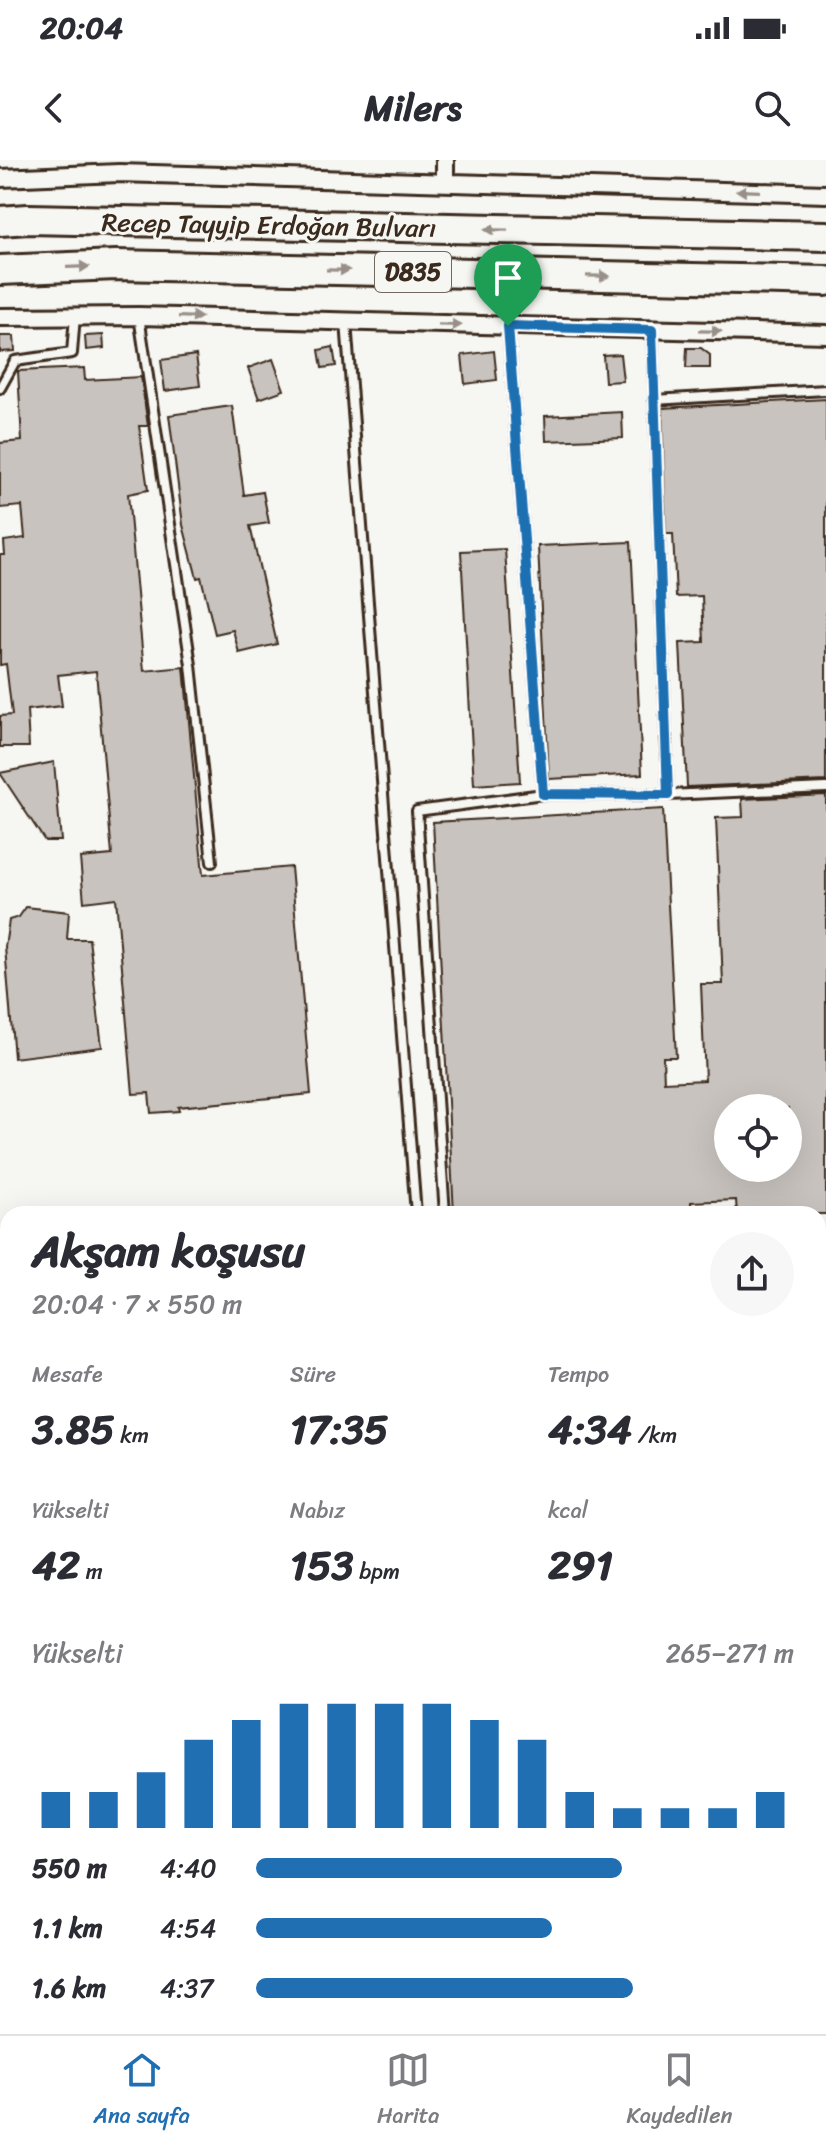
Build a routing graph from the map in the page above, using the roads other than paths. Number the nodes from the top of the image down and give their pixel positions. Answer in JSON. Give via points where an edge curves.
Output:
{"nodes":[{"id":1,"x":445,"y":160,"type":"edge"},
{"id":2,"x":117,"y":167,"type":"edge"},
{"id":3,"x":0,"y":178,"type":"edge"},
{"id":4,"x":445,"y":182,"type":"junction"},
{"id":5,"x":826,"y":194,"type":"edge"},
{"id":6,"x":0,"y":221,"type":"edge"},
{"id":7,"x":826,"y":236,"type":"edge"},
{"id":8,"x":0,"y":270,"type":"edge"},
{"id":9,"x":826,"y":281,"type":"edge"},
{"id":10,"x":75,"y":316,"type":"junction"},
{"id":11,"x":139,"y":316,"type":"junction"},
{"id":12,"x":0,"y":317,"type":"edge"},
{"id":13,"x":346,"y":322,"type":"junction"},
{"id":14,"x":508,"y":326,"type":"junction"},
{"id":15,"x":652,"y":330,"type":"junction"},
{"id":16,"x":826,"y":334,"type":"edge"},
{"id":17,"x":0,"y":388,"type":"edge"},
{"id":18,"x":826,"y":390,"type":"edge"},
{"id":19,"x":654,"y":400,"type":"junction"},
{"id":20,"x":826,"y":788,"type":"edge"},
{"id":21,"x":543,"y":794,"type":"junction"},
{"id":22,"x":668,"y":795,"type":"junction"},
{"id":23,"x":212,"y":862,"type":"dead end"},
{"id":24,"x":415,"y":1206,"type":"edge"},
{"id":25,"x":444,"y":1206,"type":"edge"}],
"edges":[{"from":1,"to":4,"type":"street"},
{"from":2,"to":3,"type":"street","name":"Recep Tayyip Erdoğan Bulvarı"},
{"from":2,"to":4,"type":"street","name":"Recep Tayyip Erdoğan Bulvarı"},
{"from":5,"to":4,"type":"street","name":"Recep Tayyip Erdoğan Bulvarı","one_way":true},
{"from":7,"to":6,"type":"highway","name":"Recep Tayyip Erdoğan Bulvarı","number":"D835","one_way":true},
{"from":8,"to":9,"type":"highway","name":"Recep Tayyip Erdoğan Bulvarı","number":"D835","one_way":true,"via":[[116,265]]},
{"from":10,"to":11,"type":"street"},
{"from":10,"to":12,"type":"street"},
{"from":10,"to":17,"type":"lane","via":[[72,353],[15,361]]},
{"from":11,"to":13,"type":"street","one_way":true},
{"from":11,"to":23,"type":"lane","via":[[191,665]]},
{"from":13,"to":14,"type":"street","one_way":true},
{"from":13,"to":24,"type":"lane"},
{"from":14,"to":15,"type":"street"},
{"from":14,"to":21,"type":"lane"},
{"from":15,"to":16,"type":"street","one_way":true},
{"from":15,"to":19,"type":"lane"},
{"from":18,"to":19,"type":"lane"},
{"from":19,"to":22,"type":"lane"},
{"from":20,"to":22,"type":"lane"},
{"from":21,"to":22,"type":"lane"},
{"from":21,"to":25,"type":"lane","via":[[417,811]]}]}
